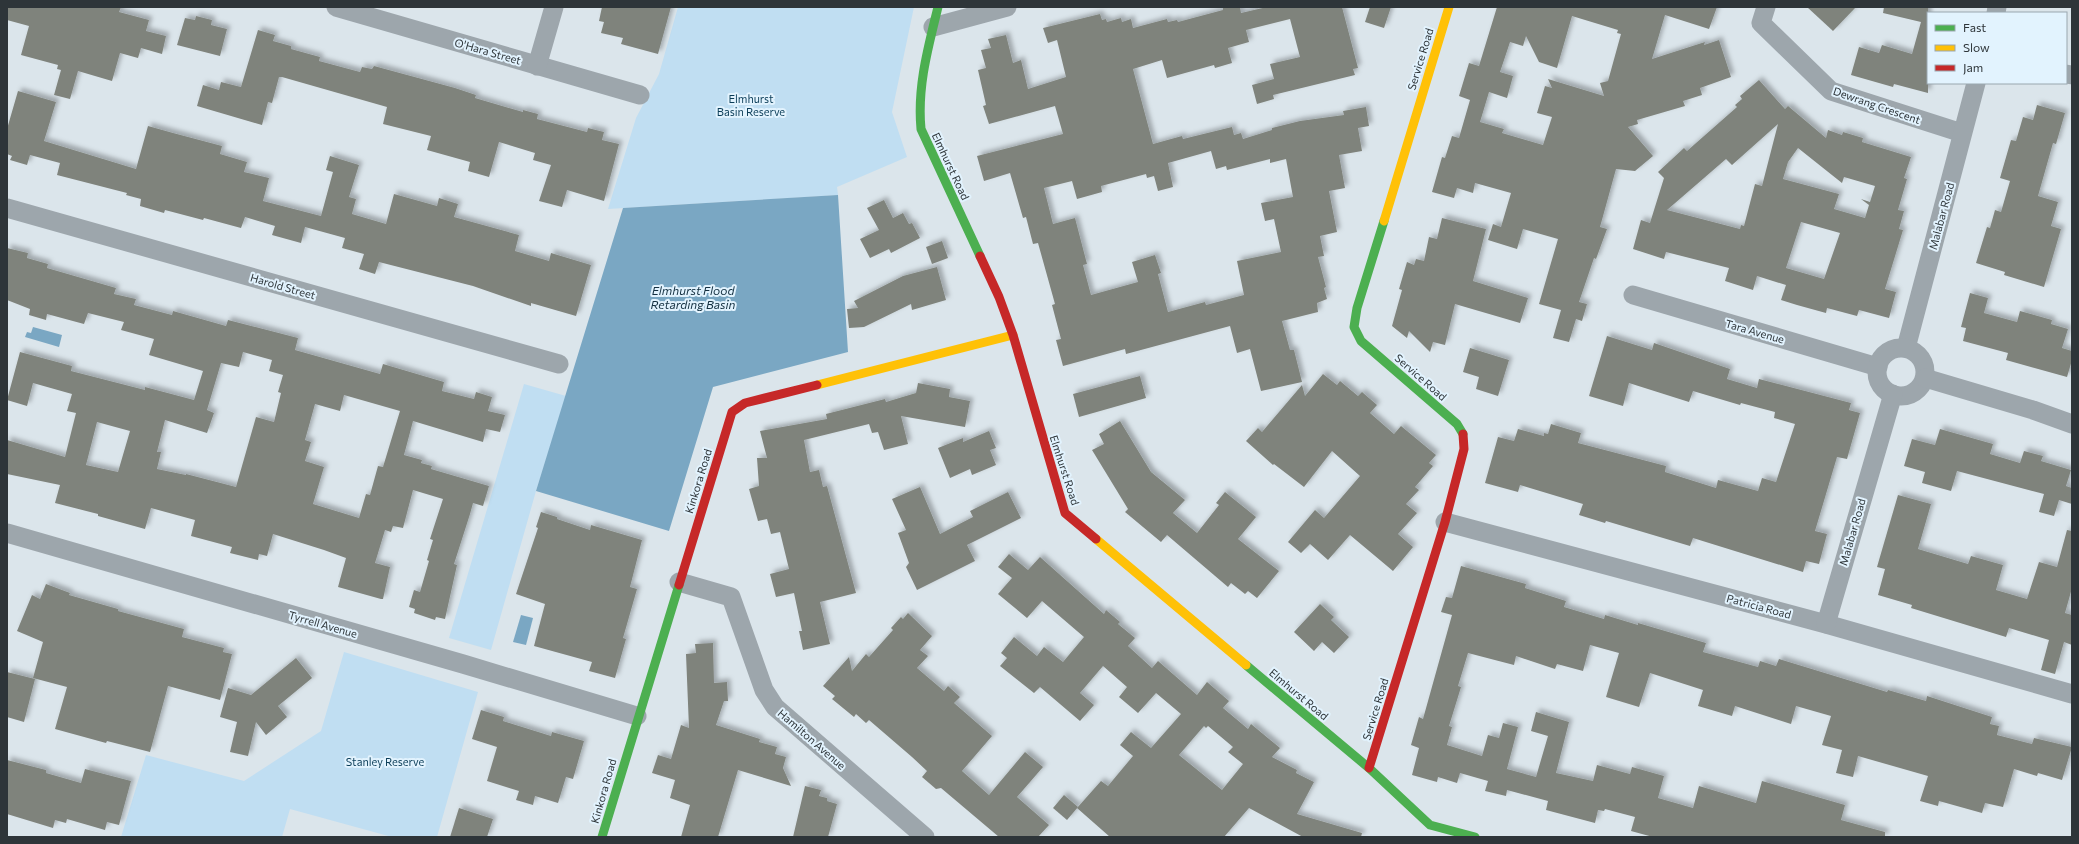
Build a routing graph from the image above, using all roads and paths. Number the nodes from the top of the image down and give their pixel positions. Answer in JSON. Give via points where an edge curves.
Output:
{"nodes":[{"id":1,"x":336,"y":7,"type":"edge"},
{"id":2,"x":554,"y":7,"type":"edge"},
{"id":3,"x":938,"y":7,"type":"edge"},
{"id":4,"x":1007,"y":7,"type":"edge"},
{"id":5,"x":1449,"y":7,"type":"edge"},
{"id":6,"x":1766,"y":7,"type":"edge"},
{"id":7,"x":933,"y":27,"type":"junction"},
{"id":8,"x":537,"y":66,"type":"junction"},
{"id":9,"x":1976,"y":84,"type":"edge"},
{"id":10,"x":640,"y":95,"type":"dead end"},
{"id":11,"x":1962,"y":133,"type":"junction"},
{"id":12,"x":7,"y":208,"type":"edge"},
{"id":13,"x":1633,"y":295,"type":"dead end"},
{"id":14,"x":1013,"y":335,"type":"junction"},
{"id":15,"x":1906,"y":348,"type":"junction"},
{"id":16,"x":559,"y":364,"type":"dead end"},
{"id":17,"x":1878,"y":367,"type":"junction"},
{"id":18,"x":1925,"y":378,"type":"junction"},
{"id":19,"x":1893,"y":394,"type":"junction"},
{"id":20,"x":2072,"y":424,"type":"edge"},
{"id":21,"x":1445,"y":522,"type":"junction"},
{"id":22,"x":7,"y":533,"type":"edge"},
{"id":23,"x":679,"y":582,"type":"junction"},
{"id":24,"x":1826,"y":624,"type":"junction"},
{"id":25,"x":2072,"y":694,"type":"edge"},
{"id":26,"x":638,"y":716,"type":"junction"},
{"id":27,"x":1369,"y":768,"type":"junction"},
{"id":28,"x":602,"y":837,"type":"edge"},
{"id":29,"x":925,"y":837,"type":"edge"},
{"id":30,"x":1475,"y":837,"type":"edge"}],
"edges":[{"from":1,"to":8,"type":"street","name":"O'Hara Street"},
{"from":2,"to":8,"type":"street"},
{"from":3,"to":7,"type":"street","name":"Elmhurst Road"},
{"from":4,"to":7,"type":"street"},
{"from":5,"to":21,"type":"street","name":"Service Road","via":[[1357,308],[1354,328],[1361,341],[1457,424],[1464,437],[1464,449]]},
{"from":6,"to":11,"type":"street","name":"Dewrang Crescent","via":[[1761,23],[1831,91]]},
{"from":7,"to":14,"type":"street","name":"Elmhurst Road","via":[[919,91],[921,129],[999,297]]},
{"from":8,"to":10,"type":"street","name":"O'Hara Street"},
{"from":9,"to":11,"type":"street","name":"Malabar Road"},
{"from":11,"to":15,"type":"street","name":"Malabar Road"},
{"from":12,"to":16,"type":"street","name":"Harold Street"},
{"from":13,"to":17,"type":"street","name":"Tara Avenue"},
{"from":14,"to":23,"type":"street","name":"Kinkora Road","via":[[745,403],[732,412]]},
{"from":14,"to":27,"type":"street","name":"Elmhurst Road","via":[[1065,513]]},
{"from":15,"to":17,"type":"street","via":[[1889,351],[1881,359]]},
{"from":15,"to":18,"type":"street","via":[[1918,355],[1923,362]]},
{"from":17,"to":19,"type":"street","via":[[1877,376],[1880,384]]},
{"from":18,"to":19,"type":"street","via":[[1912,394]]},
{"from":18,"to":20,"type":"street"},
{"from":19,"to":24,"type":"street","name":"Malabar Road"},
{"from":21,"to":24,"type":"street","name":"Patricia Road"},
{"from":21,"to":27,"type":"street","name":"Service Road"},
{"from":22,"to":26,"type":"street","name":"Tyrrell Avenue"},
{"from":23,"to":26,"type":"street","name":"Kinkora Road"},
{"from":23,"to":29,"type":"street","name":"Hamilton Avenue","via":[[731,597],[764,690],[775,707]]},
{"from":24,"to":25,"type":"street","name":"Patricia Road"},
{"from":26,"to":28,"type":"street","name":"Kinkora Road"},
{"from":27,"to":30,"type":"street","name":"Elmhurst Road","via":[[1430,824]]}]}
